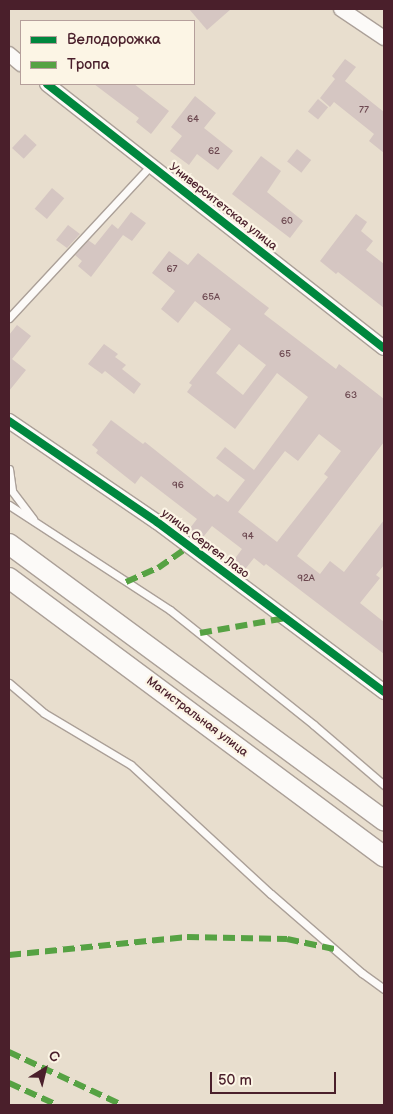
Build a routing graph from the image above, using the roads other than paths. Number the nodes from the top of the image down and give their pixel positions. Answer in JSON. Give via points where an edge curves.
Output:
{"nodes":[{"id":1,"x":341,"y":9,"type":"edge"},
{"id":2,"x":384,"y":38,"type":"edge"},
{"id":3,"x":9,"y":54,"type":"edge"},
{"id":4,"x":20,"y":63,"type":"edge"},
{"id":5,"x":48,"y":85,"type":"edge"},
{"id":6,"x":151,"y":164,"type":"junction"},
{"id":7,"x":9,"y":318,"type":"edge"},
{"id":8,"x":384,"y":348,"type":"edge"},
{"id":9,"x":9,"y":421,"type":"edge"},
{"id":10,"x":9,"y":469,"type":"edge"},
{"id":11,"x":9,"y":505,"type":"edge"},
{"id":12,"x":36,"y":523,"type":"junction"},
{"id":13,"x":9,"y":544,"type":"edge"},
{"id":14,"x":9,"y":578,"type":"edge"},
{"id":15,"x":9,"y":683,"type":"edge"},
{"id":16,"x":384,"y":692,"type":"edge"},
{"id":17,"x":384,"y":785,"type":"edge"},
{"id":18,"x":384,"y":820,"type":"edge"},
{"id":19,"x":384,"y":856,"type":"edge"},
{"id":20,"x":384,"y":989,"type":"edge"}],
"edges":[{"from":1,"to":2,"type":"street"},
{"from":3,"to":4,"type":"street"},
{"from":5,"to":6,"type":"street","name":"Университетская улица"},
{"from":6,"to":7,"type":"lane"},
{"from":6,"to":8,"type":"street","name":"Университетская улица"},
{"from":9,"to":16,"type":"street","name":"улица Сергея Лазо","via":[[157,522]]},
{"from":10,"to":12,"type":"lane","via":[[12,491]]},
{"from":11,"to":12,"type":"lane"},
{"from":12,"to":17,"type":"lane","via":[[170,610]]},
{"from":13,"to":18,"type":"main road"},
{"from":14,"to":19,"type":"main road","name":"Магистральная улица"},
{"from":15,"to":20,"type":"lane","via":[[44,712],[131,765],[270,894],[362,974]]}]}
